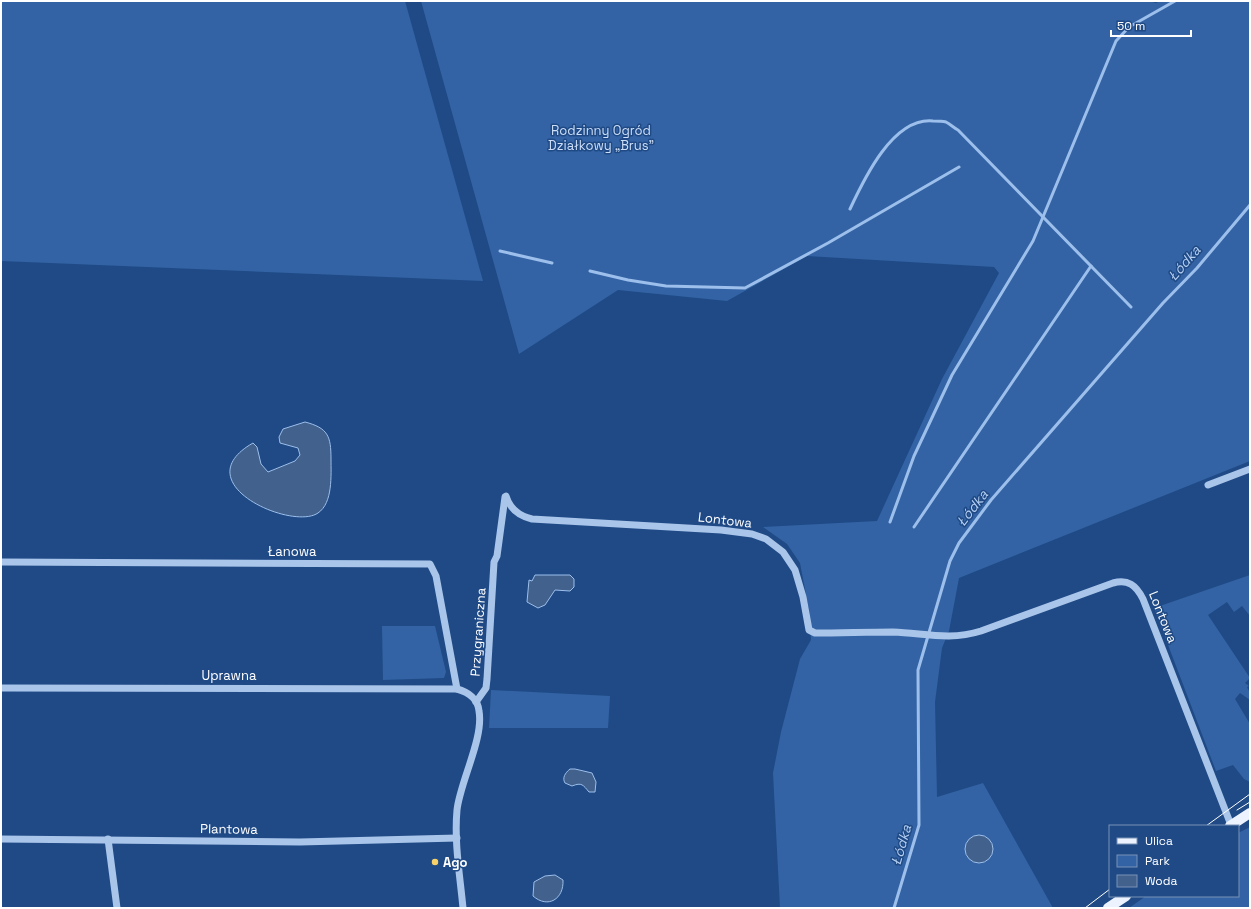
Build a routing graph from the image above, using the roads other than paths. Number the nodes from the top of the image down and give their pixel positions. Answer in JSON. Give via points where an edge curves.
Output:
{"nodes":[{"id":1,"x":1250,"y":469,"type":"edge"},
{"id":2,"x":1208,"y":485,"type":"dead end"},
{"id":3,"x":506,"y":496,"type":"joint"},
{"id":4,"x":1,"y":562,"type":"edge"},
{"id":5,"x":1,"y":688,"type":"edge"},
{"id":6,"x":457,"y":689,"type":"junction"},
{"id":7,"x":476,"y":702,"type":"junction"},
{"id":8,"x":1250,"y":813,"type":"edge"},
{"id":9,"x":1231,"y":825,"type":"edge"},
{"id":10,"x":1232,"y":825,"type":"edge"},
{"id":11,"x":457,"y":838,"type":"junction"},
{"id":12,"x":1,"y":839,"type":"edge"},
{"id":13,"x":108,"y":839,"type":"junction"},
{"id":14,"x":1124,"y":897,"type":"edge"},
{"id":15,"x":117,"y":908,"type":"edge"},
{"id":16,"x":462,"y":908,"type":"edge"},
{"id":17,"x":1108,"y":908,"type":"edge"}],
"edges":[{"from":1,"to":2,"type":"street"},
{"from":3,"to":7,"type":"street","name":"Przygraniczna","via":[[494,562],[486,688]]},
{"from":3,"to":9,"type":"street","name":"Lontowa","via":[[514,511],[532,519],[720,530],[752,534],[766,539],[783,552],[795,570],[809,630],[816,633],[894,632],[943,637],[960,636],[981,631],[1113,583],[1122,581],[1133,585],[1143,599]]},
{"from":4,"to":6,"type":"street","name":"Łanowa","via":[[430,564],[436,576]]},
{"from":5,"to":6,"type":"street","name":"Uprawna"},
{"from":6,"to":7,"type":"street","via":[[467,692]]},
{"from":7,"to":11,"type":"street","via":[[480,713],[479,728],[457,808]]},
{"from":8,"to":10,"type":"main road"},
{"from":11,"to":13,"type":"street","name":"Plantowa","via":[[300,842]]},
{"from":11,"to":16,"type":"street"},
{"from":12,"to":13,"type":"street","name":"Plantowa"},
{"from":13,"to":15,"type":"street"},
{"from":14,"to":17,"type":"main road"}]}
